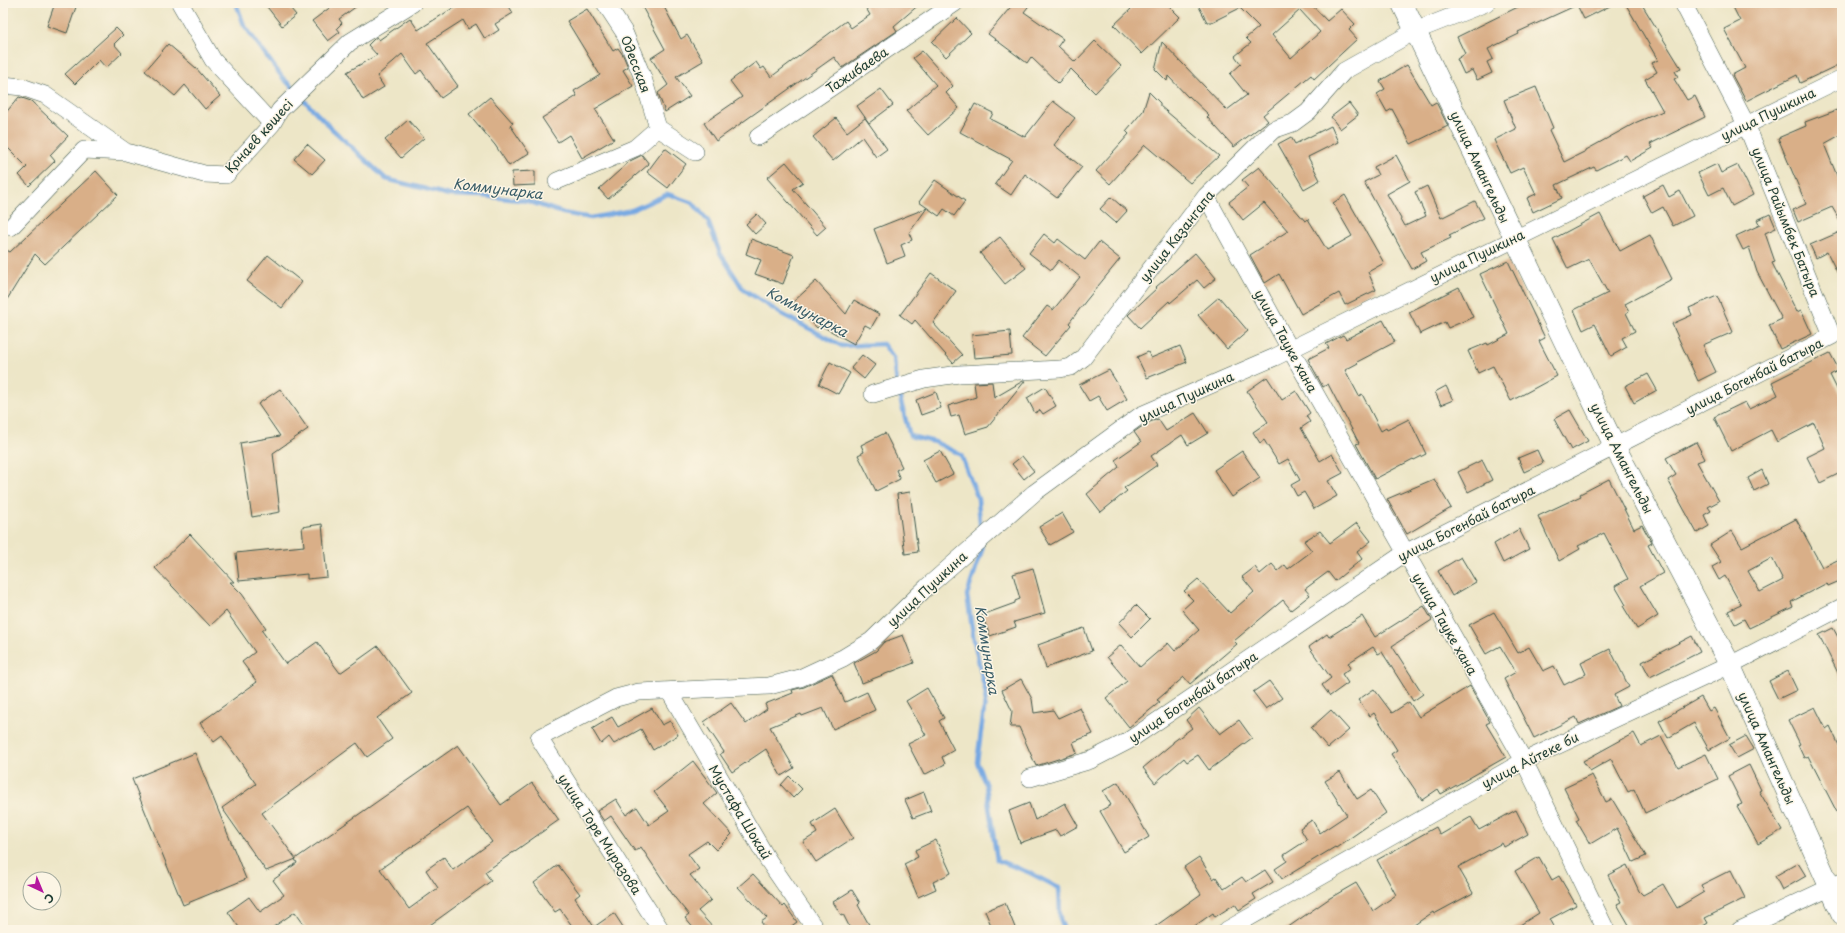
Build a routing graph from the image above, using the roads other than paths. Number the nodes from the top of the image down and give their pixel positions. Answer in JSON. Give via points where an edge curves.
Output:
{"nodes":[{"id":1,"x":180,"y":3,"type":"edge"},
{"id":2,"x":413,"y":3,"type":"edge"},
{"id":3,"x":606,"y":3,"type":"edge"},
{"id":4,"x":955,"y":3,"type":"edge"},
{"id":5,"x":1402,"y":3,"type":"edge"},
{"id":6,"x":1486,"y":3,"type":"edge"},
{"id":7,"x":1683,"y":3,"type":"edge"},
{"id":8,"x":1415,"y":31,"type":"junction"},
{"id":9,"x":1842,"y":78,"type":"edge"},
{"id":10,"x":3,"y":85,"type":"edge"},
{"id":11,"x":276,"y":117,"type":"junction"},
{"id":12,"x":1746,"y":124,"type":"junction"},
{"id":13,"x":658,"y":128,"type":"junction"},
{"id":14,"x":758,"y":137,"type":"dead end"},
{"id":15,"x":126,"y":152,"type":"junction"},
{"id":16,"x":695,"y":152,"type":"dead end"},
{"id":17,"x":556,"y":181,"type":"dead end"},
{"id":18,"x":1206,"y":196,"type":"junction"},
{"id":19,"x":12,"y":227,"type":"dead end"},
{"id":20,"x":1514,"y":238,"type":"junction"},
{"id":21,"x":1832,"y":336,"type":"joint"},
{"id":22,"x":1290,"y":349,"type":"junction"},
{"id":23,"x":873,"y":394,"type":"dead end"},
{"id":24,"x":1615,"y":447,"type":"junction"},
{"id":25,"x":1405,"y":553,"type":"junction"},
{"id":26,"x":1842,"y":607,"type":"edge"},
{"id":27,"x":1730,"y":665,"type":"junction"},
{"id":28,"x":668,"y":690,"type":"junction"},
{"id":29,"x":539,"y":738,"type":"joint"},
{"id":30,"x":1524,"y":761,"type":"junction"},
{"id":31,"x":1030,"y":778,"type":"dead end"},
{"id":32,"x":1836,"y":885,"type":"edge"},
{"id":33,"x":1842,"y":914,"type":"edge"},
{"id":34,"x":661,"y":930,"type":"edge"},
{"id":35,"x":816,"y":930,"type":"edge"},
{"id":36,"x":1227,"y":930,"type":"edge"},
{"id":37,"x":1606,"y":930,"type":"edge"},
{"id":38,"x":1740,"y":930,"type":"edge"}],
"edges":[{"from":1,"to":11,"type":"street","via":[[213,60]]},
{"from":2,"to":11,"type":"street","name":"Қонаев көшесі","via":[[350,42]]},
{"from":3,"to":13,"type":"street","name":"Одесская","via":[[627,38],[643,78]]},
{"from":4,"to":14,"type":"street","name":"Тажибаева"},
{"from":5,"to":8,"type":"street","name":"улица Амангельды"},
{"from":6,"to":8,"type":"street","name":"улица Казангапа"},
{"from":7,"to":12,"type":"street","name":"улица Райымбек Батыра"},
{"from":8,"to":18,"type":"street","name":"улица Казангапа","via":[[1344,71],[1308,112],[1293,123],[1273,130]]},
{"from":8,"to":20,"type":"street","name":"улица Амангельды"},
{"from":9,"to":12,"type":"street","name":"улица Пушкина"},
{"from":10,"to":15,"type":"street","via":[[22,87],[45,95]]},
{"from":11,"to":15,"type":"street","name":"Қонаев көшесі","via":[[226,175],[204,174]]},
{"from":12,"to":20,"type":"street","name":"улица Пушкина"},
{"from":12,"to":21,"type":"street","name":"улица Райымбек Батыра"},
{"from":13,"to":16,"type":"street"},
{"from":13,"to":17,"type":"street","via":[[635,148]]},
{"from":15,"to":19,"type":"street","name":"Қонаев көшесі","via":[[84,150]]},
{"from":18,"to":22,"type":"street","name":"улица Тауке хана"},
{"from":18,"to":23,"type":"street","name":"улица Казангапа","via":[[1083,358],[1071,367],[959,374],[924,380]]},
{"from":20,"to":22,"type":"street","name":"улица Пушкина"},
{"from":20,"to":24,"type":"street","name":"улица Амангельды"},
{"from":21,"to":24,"type":"street","name":"улица Богенбай батыра"},
{"from":22,"to":25,"type":"street","name":"улица Тауке хана"},
{"from":22,"to":28,"type":"street","name":"улица Пушкина","via":[[1141,416],[1034,493],[927,587],[871,641],[843,658],[800,678],[769,686]]},
{"from":24,"to":25,"type":"street","name":"улица Богенбай батыра"},
{"from":24,"to":27,"type":"street","name":"улица Амангельды"},
{"from":25,"to":30,"type":"street","name":"улица Тауке хана"},
{"from":25,"to":31,"type":"street","name":"улица Богенбай батыра","via":[[1128,741],[1091,760]]},
{"from":26,"to":27,"type":"street","name":"улица Айтеке би"},
{"from":27,"to":30,"type":"street","name":"улица Айтеке би"},
{"from":27,"to":32,"type":"street","name":"улица Амангельды"},
{"from":28,"to":29,"type":"street","name":"улица Пушкина","via":[[639,692],[616,698]]},
{"from":28,"to":35,"type":"street","name":"Мустафа Шокай","via":[[768,860]]},
{"from":29,"to":34,"type":"street","name":"улица Торе Миразова"},
{"from":30,"to":36,"type":"street","name":"улица Айтеке би"},
{"from":30,"to":37,"type":"street","name":"улица Тауке хана"},
{"from":32,"to":33,"type":"street","name":"улица Амангельды"},
{"from":32,"to":38,"type":"street"}]}
